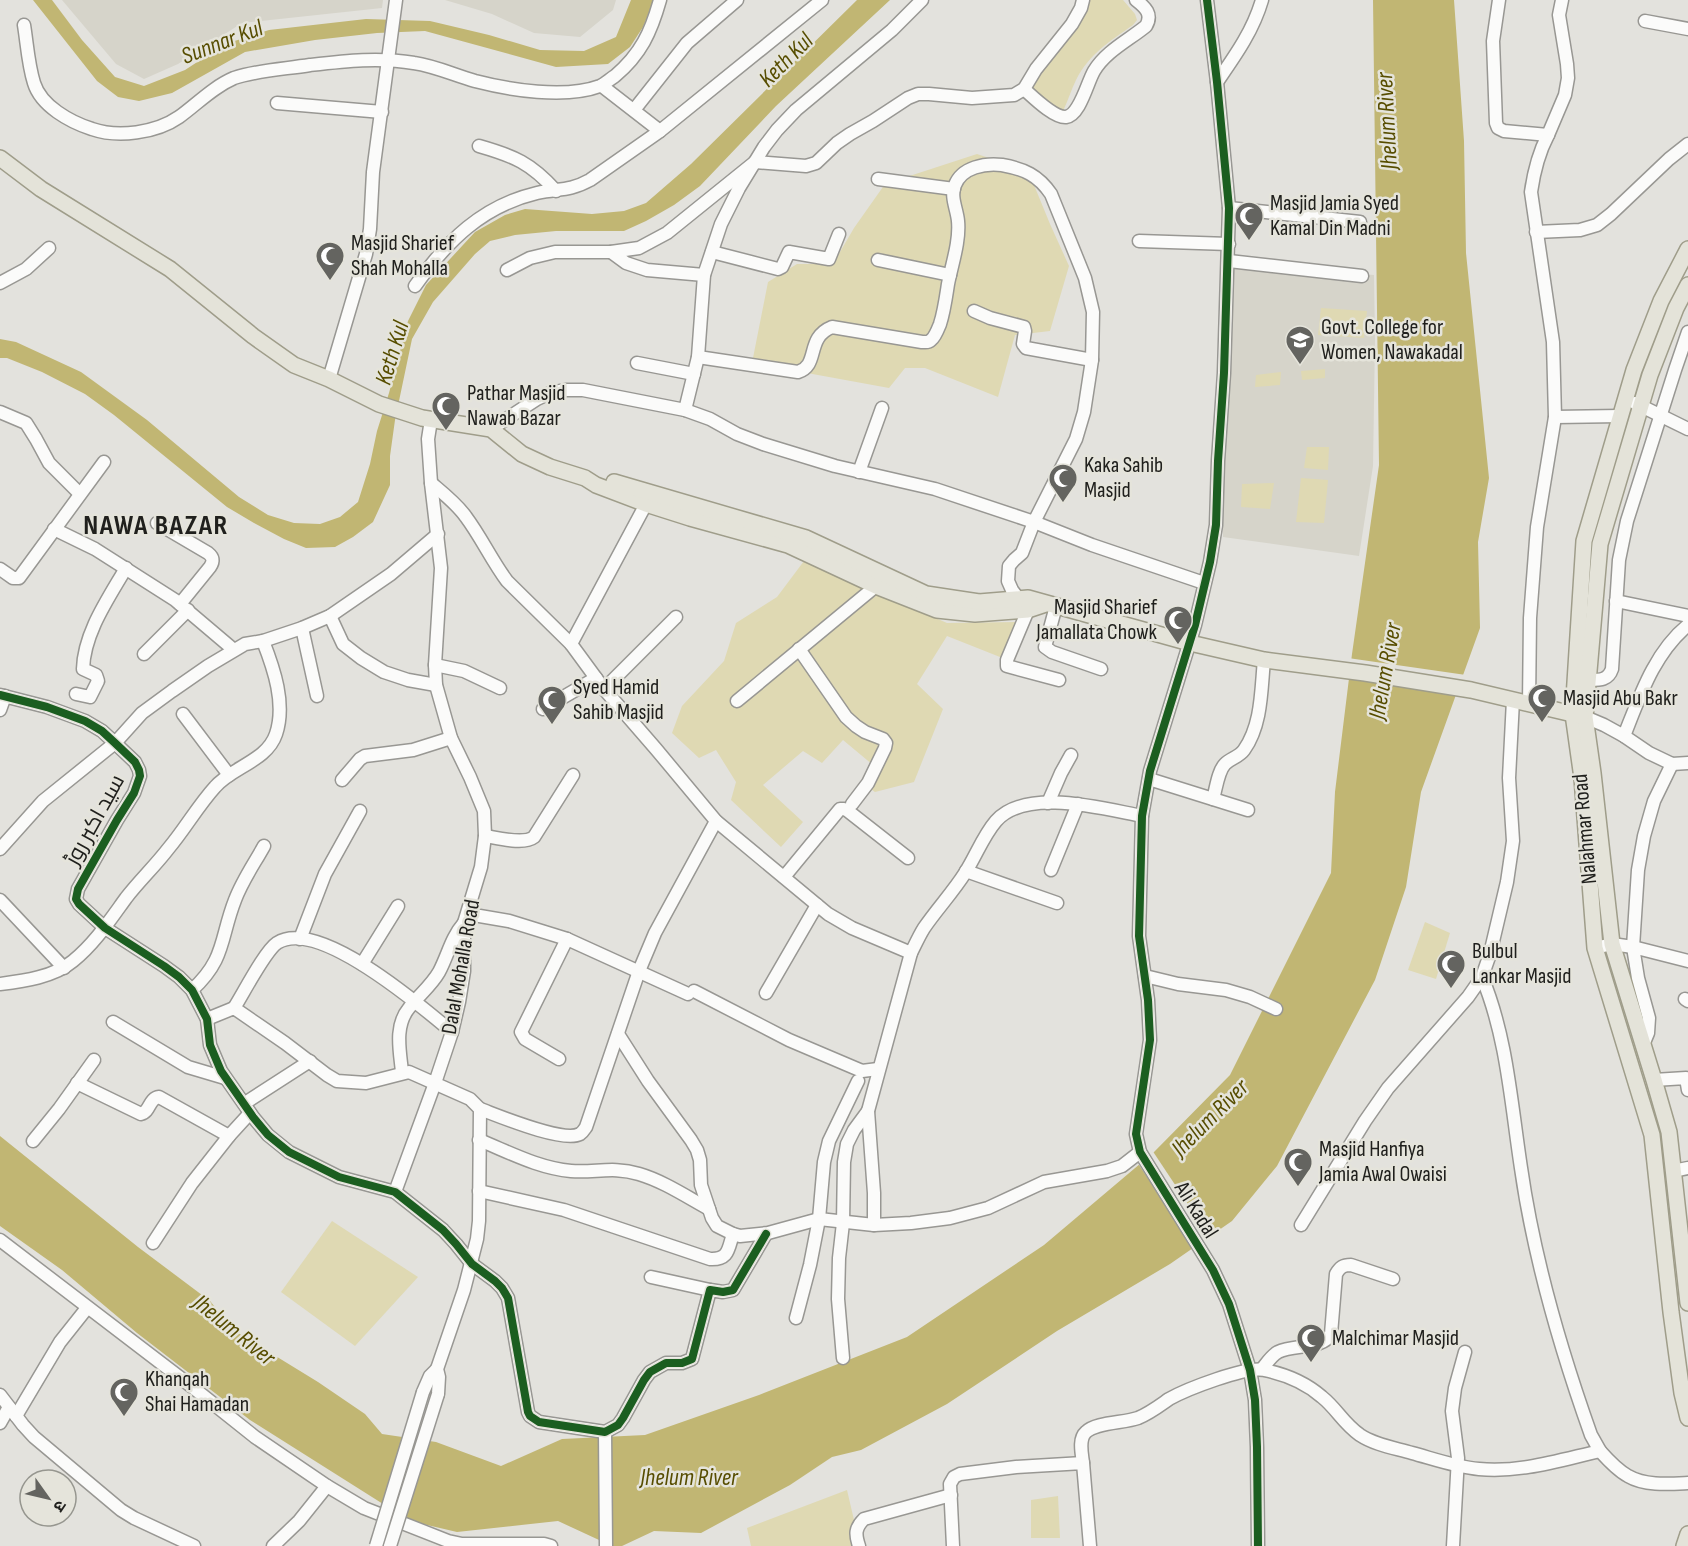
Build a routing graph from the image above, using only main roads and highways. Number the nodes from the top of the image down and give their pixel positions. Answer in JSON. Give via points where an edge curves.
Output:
{"nodes":[{"id":1,"x":0,"y":159,"type":"edge"},
{"id":2,"x":1688,"y":249,"type":"edge"},
{"id":3,"x":1688,"y":285,"type":"edge"},
{"id":4,"x":585,"y":478,"type":"junction"},
{"id":5,"x":1051,"y":605,"type":"junction"},
{"id":6,"x":1579,"y":716,"type":"junction"},
{"id":7,"x":1681,"y":1169,"type":"edge"},
{"id":8,"x":1688,"y":1303,"type":"edge"},
{"id":9,"x":1688,"y":1418,"type":"edge"},
{"id":10,"x":1688,"y":1534,"type":"edge"},
{"id":11,"x":1684,"y":1546,"type":"edge"}],
"edges":[{"from":1,"to":4,"type":"main road","via":[[170,269],[294,364],[380,404],[426,419],[491,429],[522,454]]},
{"from":2,"to":6,"type":"main road","name":"Nalahmar Road","via":[[1661,301],[1634,370],[1584,541]]},
{"from":3,"to":6,"type":"main road","name":"Nalahmar Road","via":[[1650,375],[1600,544],[1587,680]]},
{"from":4,"to":5,"type":"main road","via":[[597,477],[806,538],[926,594],[979,602],[1028,598]]},
{"from":4,"to":5,"type":"main road","via":[[646,504],[788,545],[937,610],[975,614]]},
{"from":5,"to":6,"type":"main road","via":[[1264,660],[1471,690]]},
{"from":6,"to":7,"type":"main road","name":"Nalahmar Road","via":[[1593,773],[1612,944]]},
{"from":6,"to":9,"type":"main road","name":"Nalahmar Road","via":[[1595,948],[1652,1135],[1671,1312]]},
{"from":7,"to":8,"type":"main road","name":"Nalahmar Road"},
{"from":10,"to":11,"type":"main road"}]}
